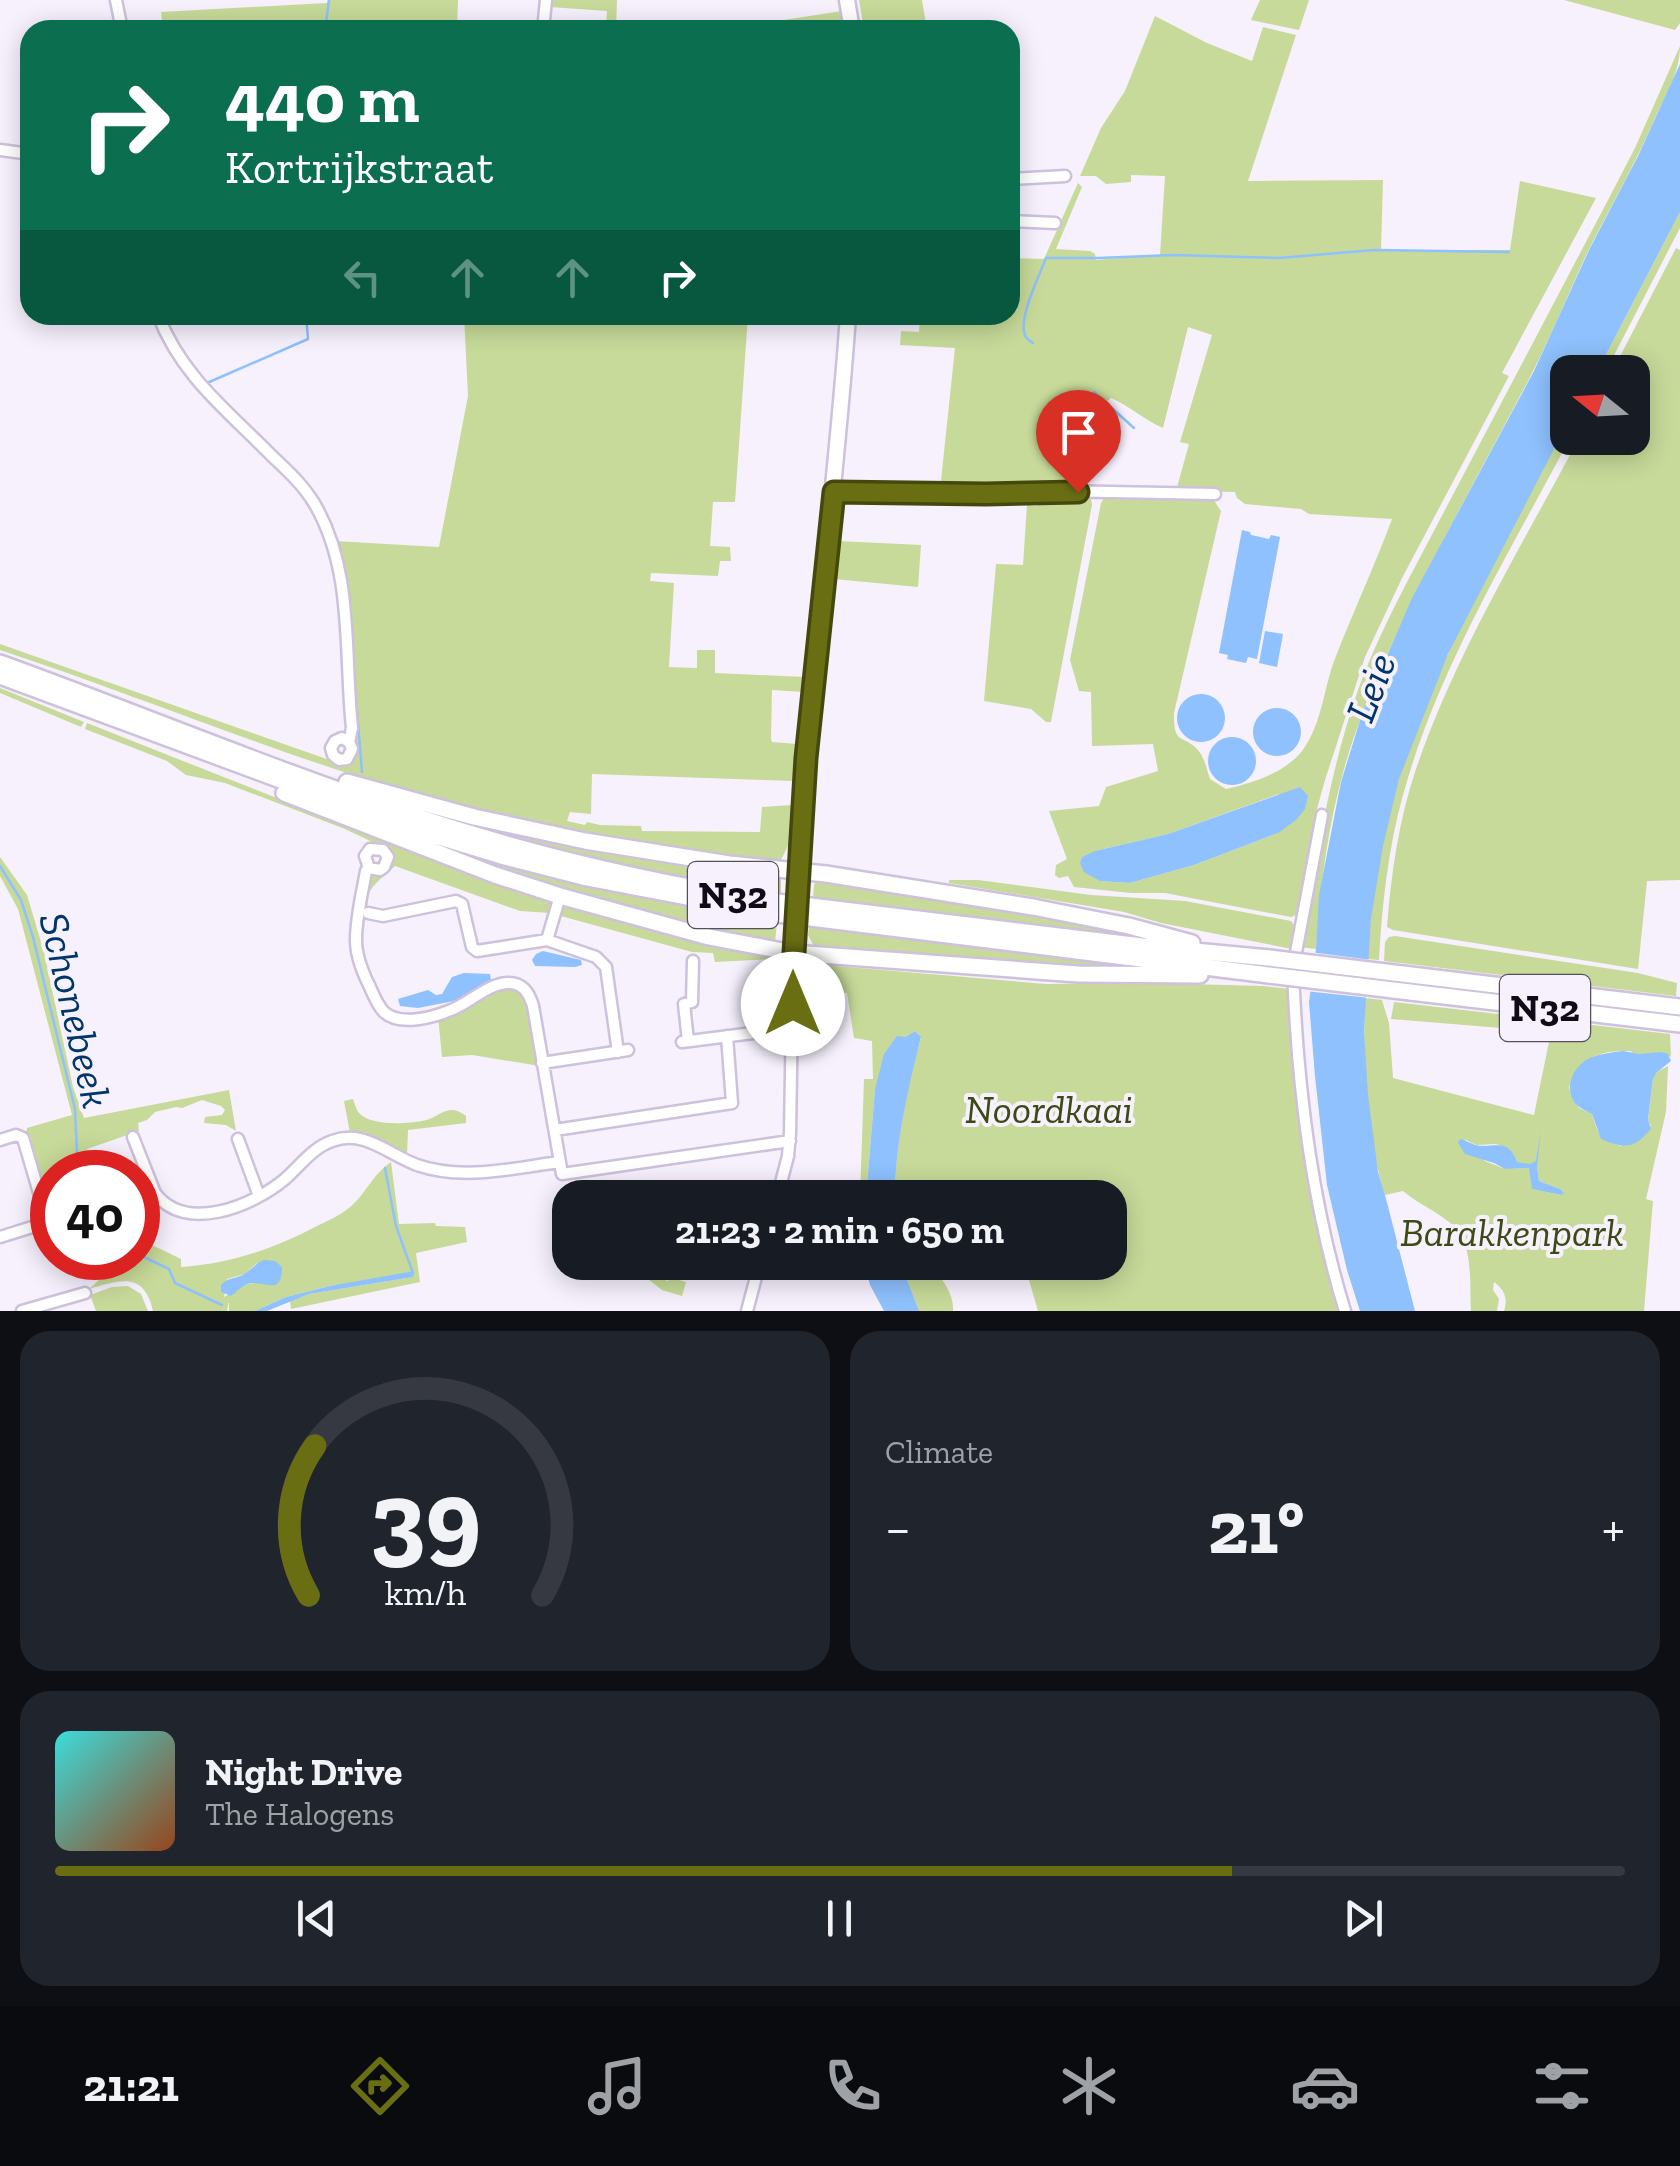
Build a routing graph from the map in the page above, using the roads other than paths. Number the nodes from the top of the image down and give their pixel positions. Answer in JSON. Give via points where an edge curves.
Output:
{"nodes":[{"id":1,"x":1065,"y":176,"type":"dead end"},
{"id":2,"x":1020,"y":178,"type":"edge"},
{"id":3,"x":1020,"y":221,"type":"edge"},
{"id":4,"x":1055,"y":223,"type":"dead end"},
{"id":5,"x":163,"y":325,"type":"edge"},
{"id":6,"x":847,"y":325,"type":"edge"},
{"id":7,"x":834,"y":492,"type":"junction"},
{"id":8,"x":1215,"y":494,"type":"dead end"},
{"id":9,"x":0,"y":663,"type":"edge"},
{"id":10,"x":0,"y":676,"type":"edge"},
{"id":11,"x":112,"y":717,"type":"junction"},
{"id":12,"x":349,"y":742,"type":"dead end"},
{"id":13,"x":248,"y":756,"type":"junction"},
{"id":14,"x":1322,"y":814,"type":"dead end"},
{"id":15,"x":369,"y":868,"type":"dead end"},
{"id":16,"x":799,"y":871,"type":"junction"},
{"id":17,"x":560,"y":896,"type":"junction"},
{"id":18,"x":368,"y":913,"type":"dead end"},
{"id":19,"x":548,"y":940,"type":"junction"},
{"id":20,"x":794,"y":953,"type":"junction"},
{"id":21,"x":1234,"y":955,"type":"junction"},
{"id":22,"x":693,"y":961,"type":"dead end"},
{"id":23,"x":1264,"y":975,"type":"junction"},
{"id":24,"x":1410,"y":984,"type":"junction"},
{"id":25,"x":1680,"y":1007,"type":"edge"},
{"id":26,"x":1680,"y":1024,"type":"edge"},
{"id":27,"x":794,"y":1028,"type":"junction"},
{"id":28,"x":727,"y":1036,"type":"junction"},
{"id":29,"x":542,"y":1063,"type":"junction"},
{"id":30,"x":554,"y":1130,"type":"junction"},
{"id":31,"x":133,"y":1137,"type":"dead end"},
{"id":32,"x":0,"y":1140,"type":"edge"},
{"id":33,"x":238,"y":1140,"type":"dead end"},
{"id":34,"x":790,"y":1141,"type":"junction"},
{"id":35,"x":561,"y":1168,"type":"junction"},
{"id":36,"x":782,"y":1180,"type":"edge"},
{"id":37,"x":259,"y":1196,"type":"junction"},
{"id":38,"x":0,"y":1237,"type":"edge"},
{"id":39,"x":755,"y":1280,"type":"edge"},
{"id":40,"x":85,"y":1293,"type":"dead end"},
{"id":41,"x":22,"y":1311,"type":"edge"},
{"id":42,"x":747,"y":1311,"type":"edge"},
{"id":43,"x":1345,"y":1311,"type":"edge"}],
"edges":[{"from":1,"to":2,"type":"street"},
{"from":3,"to":4,"type":"street"},
{"from":5,"to":12,"type":"street","via":[[198,385],[304,489],[333,543],[342,580]]},
{"from":6,"to":7,"type":"main road"},
{"from":7,"to":8,"type":"street"},
{"from":7,"to":16,"type":"main road"},
{"from":9,"to":13,"type":"highway","number":"N32"},
{"from":10,"to":11,"type":"highway","number":"N32"},
{"from":11,"to":17,"type":"highway","via":[[122,728],[442,856]]},
{"from":11,"to":23,"type":"highway","number":"N32","via":[[410,828],[587,878],[770,913]]},
{"from":13,"to":16,"type":"highway","via":[[523,828]]},
{"from":13,"to":21,"type":"highway","number":"N32","via":[[452,828],[666,882],[807,906]]},
{"from":14,"to":43,"type":"street","via":[[1292,968],[1307,1134]]},
{"from":15,"to":29,"type":"street","via":[[356,948],[383,1011],[423,1018],[516,984],[534,1006]]},
{"from":16,"to":20,"type":"main road","bridge":true},
{"from":16,"to":21,"type":"highway","via":[[1069,913]]},
{"from":17,"to":19,"type":"street"},
{"from":17,"to":20,"type":"highway"},
{"from":18,"to":19,"type":"street","via":[[456,901],[477,951]]},
{"from":19,"to":29,"type":"street","via":[[604,962],[623,1051]]},
{"from":20,"to":23,"type":"highway","via":[[1078,974]]},
{"from":20,"to":27,"type":"street"},
{"from":21,"to":24,"type":"highway","number":"N32","bridge":true},
{"from":22,"to":28,"type":"street","via":[[685,1042]]},
{"from":23,"to":24,"type":"highway","number":"N32","bridge":true},
{"from":24,"to":25,"type":"highway","number":"N32"},
{"from":24,"to":26,"type":"highway","number":"N32"},
{"from":27,"to":28,"type":"street"},
{"from":27,"to":34,"type":"street"},
{"from":28,"to":30,"type":"street","via":[[732,1103]]},
{"from":29,"to":30,"type":"street"},
{"from":30,"to":35,"type":"street"},
{"from":31,"to":37,"type":"street","via":[[155,1194],[174,1210],[206,1214]]},
{"from":32,"to":38,"type":"street","via":[[23,1138],[47,1220]]},
{"from":33,"to":37,"type":"street"},
{"from":34,"to":35,"type":"street"},
{"from":34,"to":36,"type":"street"},
{"from":35,"to":37,"type":"street","via":[[454,1172],[414,1164],[366,1139],[342,1138],[316,1148]]},
{"from":39,"to":42,"type":"street"},
{"from":40,"to":41,"type":"street"}]}
